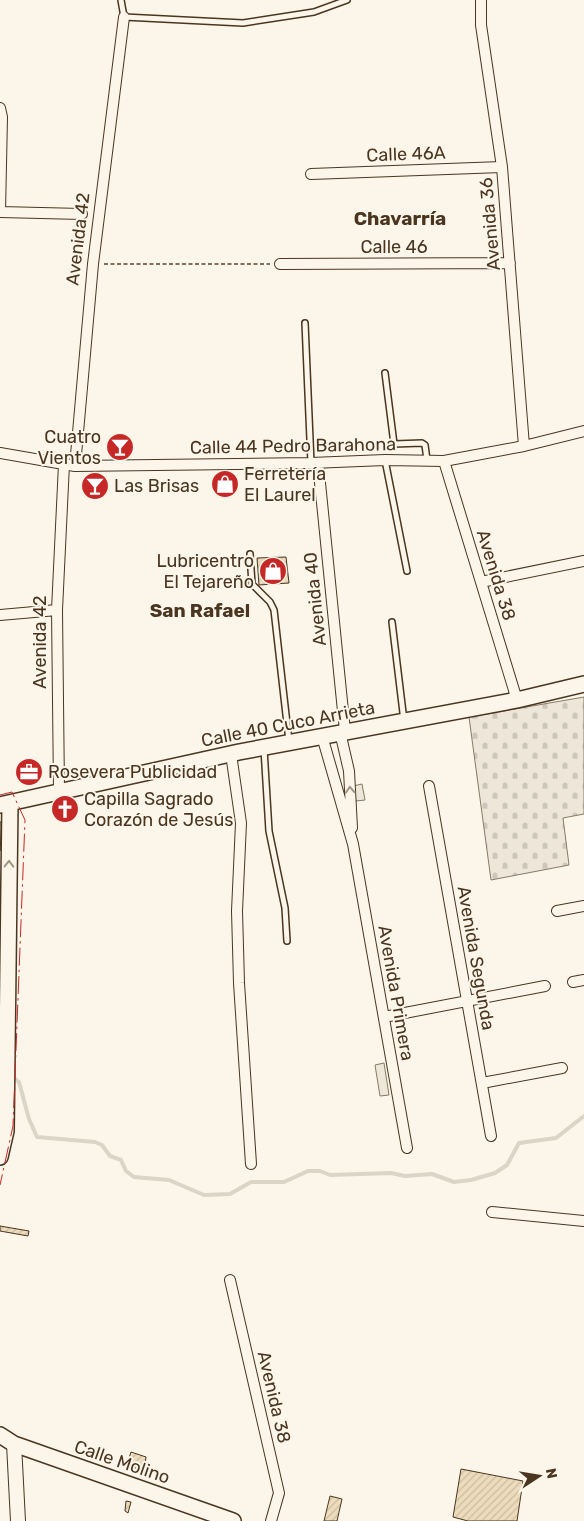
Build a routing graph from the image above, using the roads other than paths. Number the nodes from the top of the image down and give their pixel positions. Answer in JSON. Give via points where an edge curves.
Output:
{"nodes":[{"id":1,"x":121,"y":0,"type":"edge"},
{"id":2,"x":347,"y":0,"type":"edge"},
{"id":3,"x":481,"y":0,"type":"edge"},
{"id":4,"x":124,"y":17,"type":"junction"},
{"id":5,"x":0,"y":108,"type":"edge"},
{"id":6,"x":502,"y":167,"type":"junction"},
{"id":7,"x":311,"y":174,"type":"dead end"},
{"id":8,"x":0,"y":212,"type":"edge"},
{"id":9,"x":82,"y":214,"type":"dead end"},
{"id":10,"x":510,"y":262,"type":"junction"},
{"id":11,"x":280,"y":264,"type":"road end"},
{"id":12,"x":305,"y":324,"type":"dead end"},
{"id":13,"x":385,"y":372,"type":"dead end"},
{"id":14,"x":584,"y":431,"type":"edge"},
{"id":15,"x":524,"y":446,"type":"junction"},
{"id":16,"x":0,"y":453,"type":"edge"},
{"id":17,"x":385,"y":460,"type":"junction"},
{"id":18,"x":426,"y":460,"type":"junction"},
{"id":19,"x":444,"y":461,"type":"junction"},
{"id":20,"x":314,"y":463,"type":"junction"},
{"id":21,"x":64,"y":464,"type":"junction"},
{"id":22,"x":75,"y":466,"type":"junction"},
{"id":23,"x":250,"y":554,"type":"dead end"},
{"id":24,"x":584,"y":561,"type":"edge"},
{"id":25,"x":407,"y":571,"type":"dead end"},
{"id":26,"x":481,"y":582,"type":"junction"},
{"id":27,"x":58,"y":610,"type":"junction"},
{"id":28,"x":0,"y":615,"type":"edge"},
{"id":29,"x":392,"y":622,"type":"dead end"},
{"id":30,"x":584,"y":684,"type":"edge"},
{"id":31,"x":517,"y":700,"type":"junction"},
{"id":32,"x":404,"y":721,"type":"junction"},
{"id":33,"x":342,"y":732,"type":"junction"},
{"id":34,"x":322,"y":736,"type":"junction"},
{"id":35,"x":289,"y":743,"type":"junction"},
{"id":36,"x":264,"y":748,"type":"junction"},
{"id":37,"x":231,"y":754,"type":"junction"},
{"id":38,"x":429,"y":786,"type":"dead end"},
{"id":39,"x":59,"y":790,"type":"junction"},
{"id":40,"x":5,"y":804,"type":"edge"},
{"id":41,"x":353,"y":844,"type":"junction"},
{"id":42,"x":584,"y":906,"type":"edge"},
{"id":43,"x":557,"y":911,"type":"dead end"},
{"id":44,"x":287,"y":941,"type":"dead end"},
{"id":45,"x":584,"y":980,"type":"edge"},
{"id":46,"x":572,"y":982,"type":"dead end"},
{"id":47,"x":545,"y":986,"type":"dead end"},
{"id":48,"x":467,"y":1001,"type":"junction"},
{"id":49,"x":384,"y":1016,"type":"junction"},
{"id":50,"x":562,"y":1068,"type":"dead end"},
{"id":51,"x":482,"y":1083,"type":"junction"},
{"id":52,"x":491,"y":1136,"type":"dead end"},
{"id":53,"x":407,"y":1148,"type":"dead end"},
{"id":54,"x":0,"y":1157,"type":"edge"},
{"id":55,"x":252,"y":1164,"type":"dead end"},
{"id":56,"x":492,"y":1212,"type":"dead end"},
{"id":57,"x":584,"y":1221,"type":"edge"},
{"id":58,"x":230,"y":1280,"type":"dead end"},
{"id":59,"x":0,"y":1435,"type":"edge"},
{"id":60,"x":14,"y":1444,"type":"junction"},
{"id":61,"x":18,"y":1521,"type":"edge"},
{"id":62,"x":233,"y":1521,"type":"edge"},
{"id":63,"x":271,"y":1521,"type":"edge"}],
"edges":[{"from":1,"to":4,"type":"lane"},
{"from":2,"to":4,"type":"lane","via":[[314,12],[243,23]]},
{"from":3,"to":6,"type":"street","name":"Avenida 36","via":[[481,25]]},
{"from":4,"to":22,"type":"street","name":"Avenida 42","via":[[93,264]]},
{"from":5,"to":8,"type":"street"},
{"from":6,"to":7,"type":"street","name":"Calle 46A"},
{"from":6,"to":10,"type":"street","name":"Avenida 36"},
{"from":8,"to":9,"type":"street"},
{"from":10,"to":11,"type":"street","name":"Calle 46"},
{"from":10,"to":15,"type":"street","name":"Avenida 36"},
{"from":12,"to":20,"type":"lane"},
{"from":13,"to":18,"type":"lane","via":[[394,444],[422,443]]},
{"from":14,"to":15,"type":"street","name":"Calle 44 Pedro Barahona"},
{"from":15,"to":19,"type":"street","name":"Calle 44 Pedro Barahona"},
{"from":16,"to":21,"type":"street","name":"Calle 44 Pedro Barahona"},
{"from":17,"to":18,"type":"street","name":"Calle 44 Pedro Barahona"},
{"from":17,"to":20,"type":"street","name":"Calle 44 Pedro Barahona"},
{"from":17,"to":25,"type":"lane"},
{"from":18,"to":19,"type":"street","name":"Calle 44 Pedro Barahona"},
{"from":19,"to":26,"type":"street","name":"Avenida 38"},
{"from":20,"to":22,"type":"street","name":"Calle 44 Pedro Barahona"},
{"from":20,"to":33,"type":"street","name":"Avenida 40"},
{"from":21,"to":22,"type":"street","name":"Calle 44 Pedro Barahona"},
{"from":21,"to":27,"type":"street","name":"Avenida 42"},
{"from":23,"to":35,"type":"lane","via":[[252,584],[274,610]]},
{"from":24,"to":26,"type":"street"},
{"from":26,"to":31,"type":"street","name":"Avenida 38"},
{"from":27,"to":28,"type":"street"},
{"from":27,"to":39,"type":"street","name":"Avenida 42"},
{"from":29,"to":32,"type":"lane"},
{"from":30,"to":31,"type":"main road","name":"Calle 40 Cuco Arrieta"},
{"from":31,"to":32,"type":"main road","name":"Calle 40 Cuco Arrieta"},
{"from":32,"to":33,"type":"main road","name":"Calle 40 Cuco Arrieta"},
{"from":33,"to":34,"type":"main road","name":"Calle 40 Cuco Arrieta"},
{"from":41,"to":33,"type":"street","name":"Avenida Primera","one_way":true,"via":[[349,771]]},
{"from":34,"to":35,"type":"main road","name":"Calle 40 Cuco Arrieta"},
{"from":34,"to":41,"type":"street","name":"Avenida Primera"},
{"from":35,"to":36,"type":"main road","name":"Calle 40 Cuco Arrieta"},
{"from":36,"to":37,"type":"main road","name":"Calle 40 Cuco Arrieta"},
{"from":36,"to":44,"type":"lane","via":[[269,831],[285,908]]},
{"from":37,"to":39,"type":"main road","name":"Calle 40 Cuco Arrieta"},
{"from":37,"to":55,"type":"street","via":[[241,823],[237,911],[239,983]]},
{"from":38,"to":48,"type":"street","name":"Avenida Segunda"},
{"from":39,"to":40,"type":"main road","name":"Calle 40 Cuco Arrieta"},
{"from":54,"to":40,"type":"main road","one_way":true,"via":[[6,1131]]},
{"from":41,"to":49,"type":"street","name":"Avenida Primera"},
{"from":42,"to":43,"type":"street"},
{"from":45,"to":46,"type":"street"},
{"from":47,"to":48,"type":"street"},
{"from":48,"to":49,"type":"street"},
{"from":48,"to":51,"type":"street","name":"Avenida Segunda"},
{"from":49,"to":53,"type":"street","name":"Avenida Primera"},
{"from":50,"to":51,"type":"street"},
{"from":51,"to":52,"type":"street","name":"Avenida Segunda"},
{"from":56,"to":57,"type":"street"},
{"from":58,"to":63,"type":"street","name":"Avenida 38","via":[[279,1493]]},
{"from":59,"to":60,"type":"main road","name":"Calle Molino"},
{"from":60,"to":61,"type":"street"},
{"from":60,"to":62,"type":"main road","name":"Calle Molino"}]}
